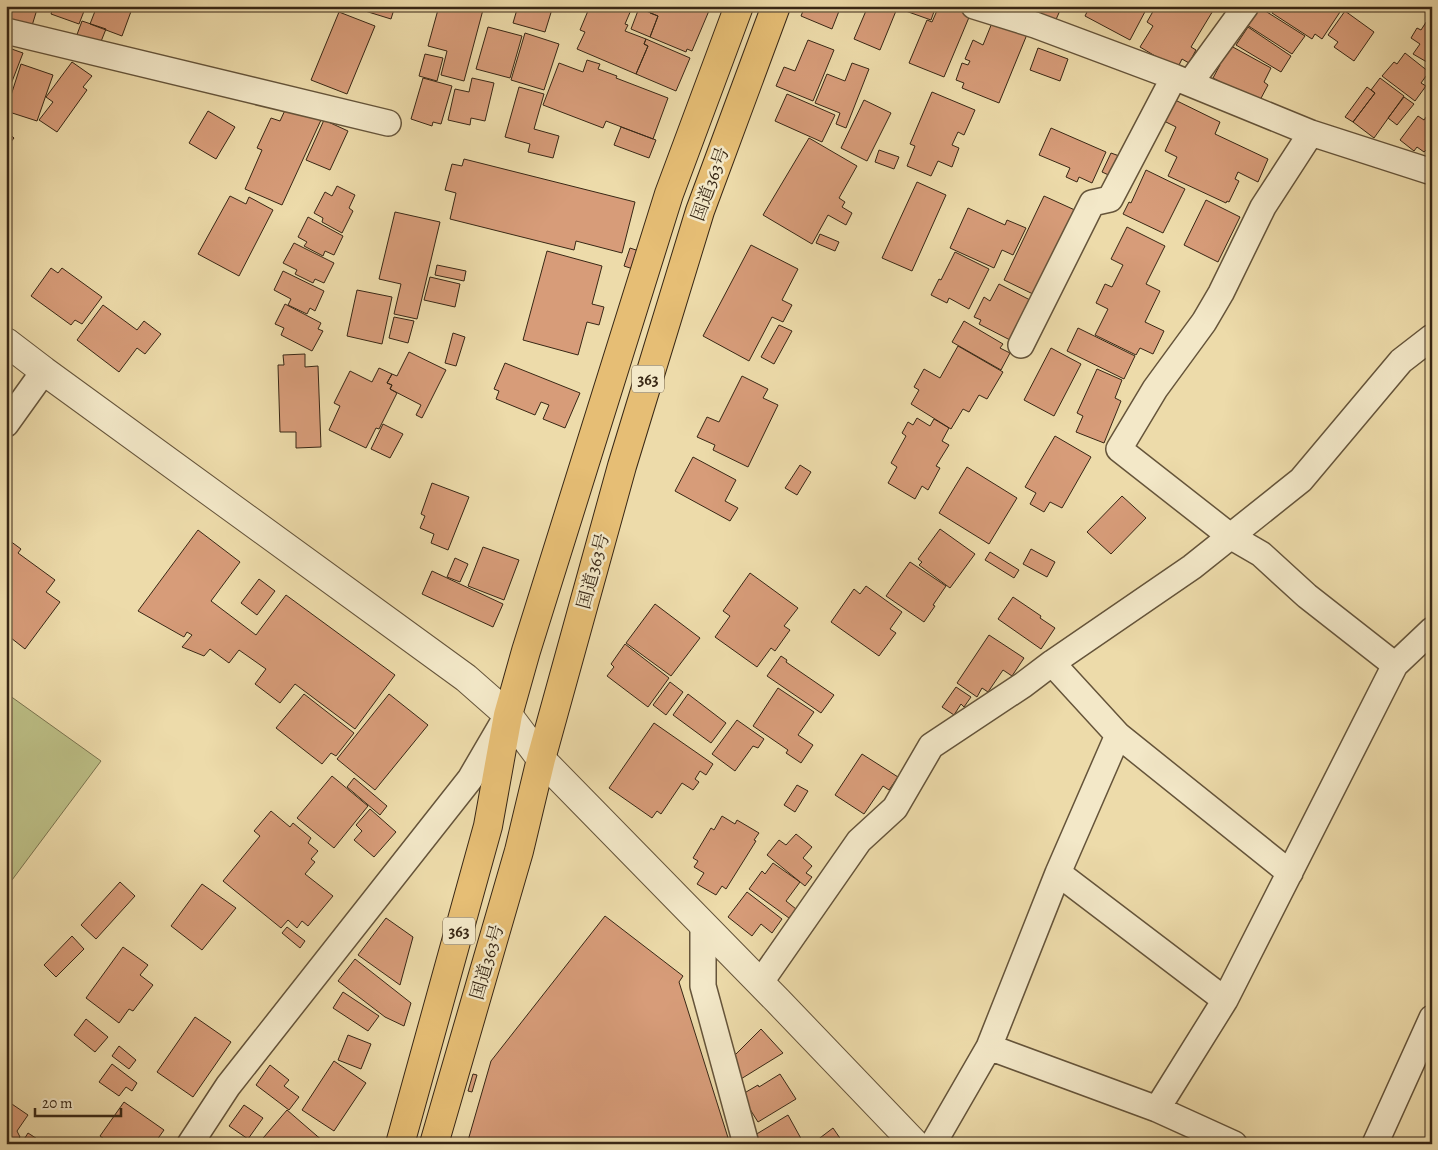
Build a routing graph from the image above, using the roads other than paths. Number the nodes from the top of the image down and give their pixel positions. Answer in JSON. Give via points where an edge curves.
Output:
{"nodes":[{"id":1,"x":739,"y":6,"type":"edge"},
{"id":2,"x":776,"y":6,"type":"edge"},
{"id":3,"x":974,"y":6,"type":"edge"},
{"id":4,"x":1246,"y":6,"type":"edge"},
{"id":5,"x":6,"y":31,"type":"edge"},
{"id":6,"x":1182,"y":80,"type":"junction"},
{"id":7,"x":388,"y":123,"type":"dead end"},
{"id":8,"x":1311,"y":133,"type":"junction"},
{"id":9,"x":1432,"y":172,"type":"edge"},
{"id":10,"x":1432,"y":337,"type":"edge"},
{"id":11,"x":6,"y":342,"type":"edge"},
{"id":12,"x":1021,"y":345,"type":"dead end"},
{"id":13,"x":44,"y":371,"type":"junction"},
{"id":14,"x":6,"y":424,"type":"edge"},
{"id":15,"x":1230,"y":536,"type":"junction"},
{"id":16,"x":1432,"y":630,"type":"edge"},
{"id":17,"x":1052,"y":663,"type":"junction"},
{"id":18,"x":1395,"y":665,"type":"junction"},
{"id":19,"x":508,"y":715,"type":"junction"},
{"id":20,"x":1118,"y":735,"type":"junction"},
{"id":21,"x":541,"y":759,"type":"junction"},
{"id":22,"x":1058,"y":873,"type":"junction"},
{"id":23,"x":1290,"y":873,"type":"junction"},
{"id":24,"x":703,"y":924,"type":"junction"},
{"id":25,"x":760,"y":983,"type":"junction"},
{"id":26,"x":1225,"y":1000,"type":"junction"},
{"id":27,"x":1432,"y":1018,"type":"edge"},
{"id":28,"x":989,"y":1047,"type":"junction"},
{"id":29,"x":1156,"y":1109,"type":"junction"},
{"id":30,"x":190,"y":1144,"type":"edge"},
{"id":31,"x":400,"y":1144,"type":"edge"},
{"id":32,"x":434,"y":1144,"type":"edge"},
{"id":33,"x":746,"y":1144,"type":"edge"},
{"id":34,"x":915,"y":1144,"type":"edge"},
{"id":35,"x":933,"y":1144,"type":"edge"},
{"id":36,"x":1234,"y":1144,"type":"edge"},
{"id":37,"x":1376,"y":1144,"type":"edge"}],
"edges":[{"from":1,"to":19,"type":"highway","name":"国道363号","number":"363","via":[[669,194]]},
{"from":2,"to":21,"type":"highway","name":"国道363号","number":"363","via":[[700,211],[622,466]]},
{"from":3,"to":6,"type":"street","via":[[1035,25]]},
{"from":4,"to":6,"type":"street"},
{"from":5,"to":7,"type":"street"},
{"from":6,"to":8,"type":"street"},
{"from":6,"to":12,"type":"street","via":[[1110,199],[1092,203]]},
{"from":8,"to":9,"type":"street"},
{"from":8,"to":15,"type":"street","via":[[1263,207],[1204,322],[1155,389],[1119,449]]},
{"from":10,"to":15,"type":"street","via":[[1400,361],[1302,480]]},
{"from":11,"to":13,"type":"street"},
{"from":13,"to":14,"type":"street"},
{"from":13,"to":19,"type":"street","via":[[466,678]]},
{"from":15,"to":17,"type":"street"},
{"from":15,"to":18,"type":"street","via":[[1261,554],[1307,596]]},
{"from":16,"to":18,"type":"street"},
{"from":17,"to":20,"type":"street"},
{"from":17,"to":25,"type":"street","via":[[931,746],[895,808],[859,841]]},
{"from":18,"to":23,"type":"street"},
{"from":19,"to":21,"type":"street"},
{"from":19,"to":30,"type":"street","via":[[470,778],[228,1086]]},
{"from":19,"to":31,"type":"highway","name":"国道363号","number":"363","via":[[488,826]]},
{"from":20,"to":22,"type":"street"},
{"from":20,"to":23,"type":"street"},
{"from":21,"to":24,"type":"street"},
{"from":21,"to":32,"type":"highway","name":"国道363号","number":"363","via":[[519,851]]},
{"from":22,"to":26,"type":"street"},
{"from":22,"to":28,"type":"street"},
{"from":23,"to":26,"type":"street"},
{"from":24,"to":25,"type":"street"},
{"from":24,"to":33,"type":"street","via":[[703,986]]},
{"from":25,"to":34,"type":"street"},
{"from":26,"to":29,"type":"street"},
{"from":27,"to":37,"type":"street"},
{"from":28,"to":29,"type":"street"},
{"from":28,"to":35,"type":"street"},
{"from":29,"to":36,"type":"street"}]}
